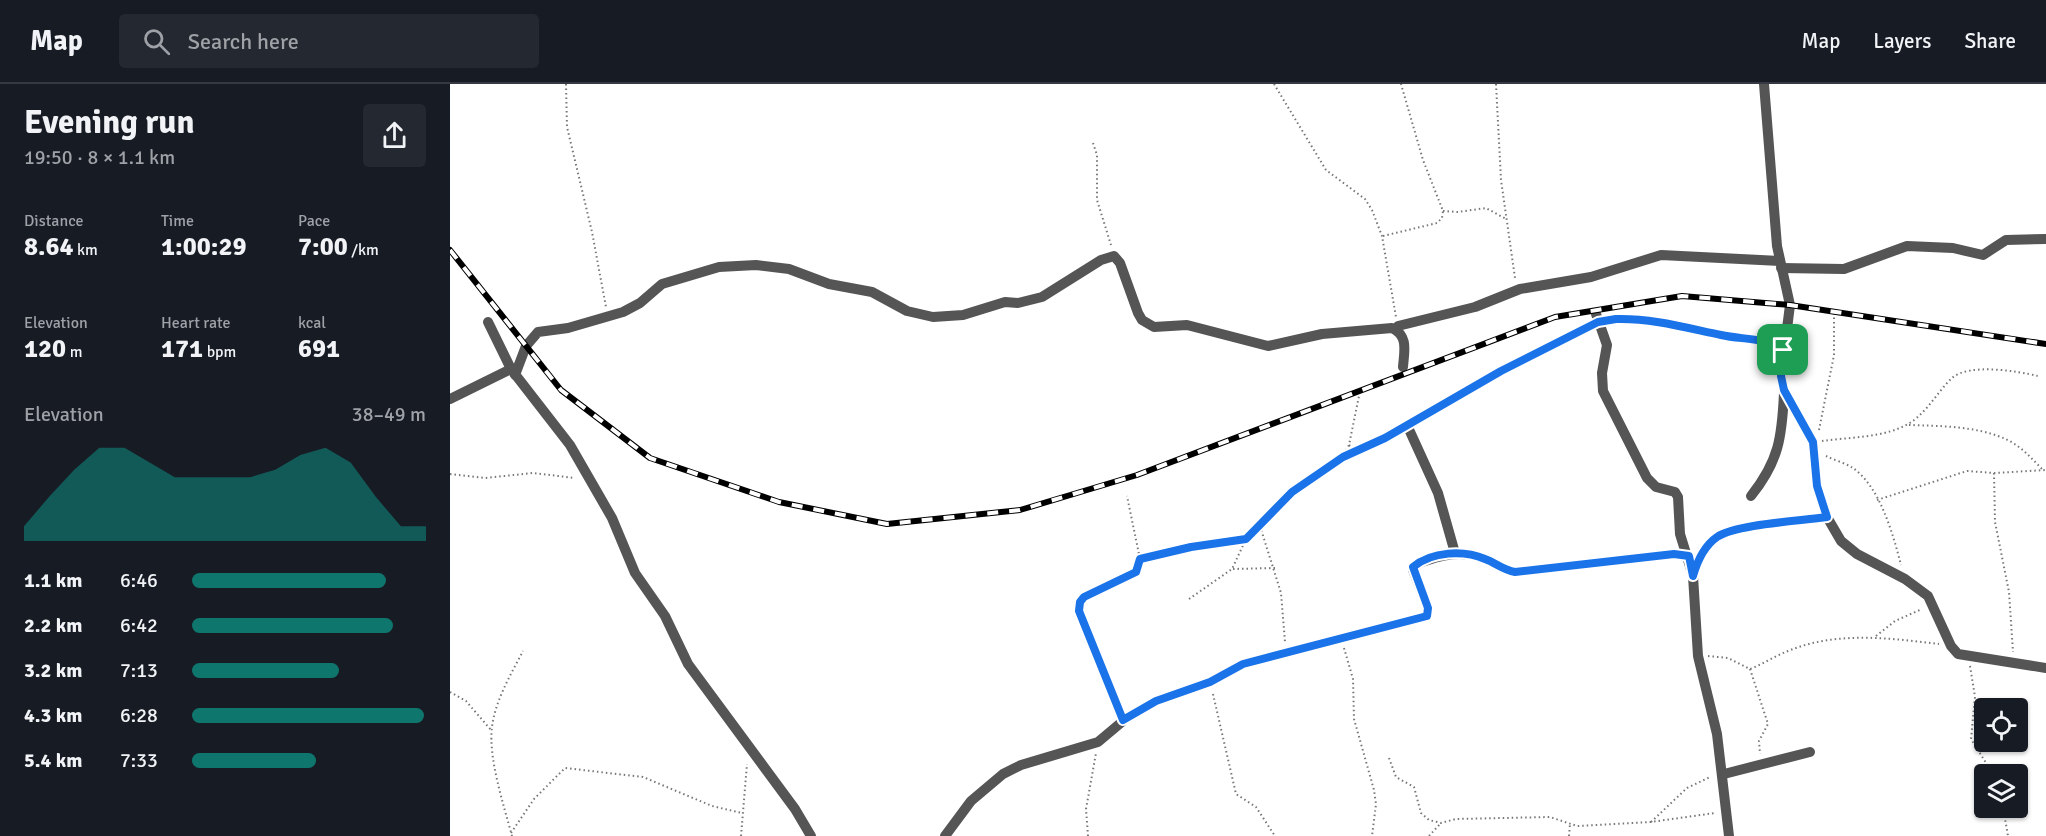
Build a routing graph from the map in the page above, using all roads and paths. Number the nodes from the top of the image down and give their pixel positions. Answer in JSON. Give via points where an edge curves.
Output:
{"nodes":[{"id":1,"x":566,"y":84,"type":"edge"},
{"id":2,"x":1274,"y":84,"type":"edge"},
{"id":3,"x":1401,"y":84,"type":"edge"},
{"id":4,"x":1496,"y":84,"type":"edge"},
{"id":5,"x":1764,"y":84,"type":"edge"},
{"id":6,"x":1093,"y":143,"type":"dead end"},
{"id":7,"x":1443,"y":211,"type":"junction"},
{"id":8,"x":1507,"y":219,"type":"junction"},
{"id":9,"x":1382,"y":236,"type":"junction"},
{"id":10,"x":2046,"y":239,"type":"edge"},
{"id":11,"x":1114,"y":256,"type":"junction"},
{"id":12,"x":1780,"y":264,"type":"junction"},
{"id":13,"x":1517,"y":290,"type":"junction"},
{"id":14,"x":1834,"y":314,"type":"dead end"},
{"id":15,"x":601,"y":317,"type":"junction"},
{"id":16,"x":1597,"y":318,"type":"junction"},
{"id":17,"x":488,"y":322,"type":"dead end"},
{"id":18,"x":1398,"y":326,"type":"joint"},
{"id":19,"x":1783,"y":350,"type":"junction"},
{"id":20,"x":1403,"y":367,"type":"dead end"},
{"id":21,"x":513,"y":372,"type":"junction"},
{"id":22,"x":2038,"y":376,"type":"dead end"},
{"id":23,"x":1784,"y":390,"type":"junction"},
{"id":24,"x":1359,"y":396,"type":"dead end"},
{"id":25,"x":450,"y":399,"type":"edge"},
{"id":26,"x":1907,"y":424,"type":"junction"},
{"id":27,"x":1407,"y":425,"type":"junction"},
{"id":28,"x":1348,"y":445,"type":"junction"},
{"id":29,"x":1359,"y":451,"type":"junction"},
{"id":30,"x":1815,"y":452,"type":"junction"},
{"id":31,"x":1343,"y":457,"type":"junction"},
{"id":32,"x":2045,"y":470,"type":"edge"},
{"id":33,"x":1994,"y":473,"type":"junction"},
{"id":34,"x":450,"y":474,"type":"edge"},
{"id":35,"x":589,"y":480,"type":"junction"},
{"id":36,"x":1127,"y":496,"type":"dead end"},
{"id":37,"x":1751,"y":496,"type":"dead end"},
{"id":38,"x":1877,"y":500,"type":"junction"},
{"id":39,"x":1827,"y":517,"type":"junction"},
{"id":40,"x":1260,"y":526,"type":"junction"},
{"id":41,"x":1246,"y":539,"type":"junction"},
{"id":42,"x":1455,"y":553,"type":"junction"},
{"id":43,"x":1689,"y":556,"type":"junction"},
{"id":44,"x":1140,"y":559,"type":"junction"},
{"id":45,"x":1275,"y":568,"type":"junction"},
{"id":46,"x":1232,"y":569,"type":"junction"},
{"id":47,"x":1693,"y":576,"type":"junction"},
{"id":48,"x":1905,"y":579,"type":"junction"},
{"id":49,"x":1189,"y":599,"type":"dead end"},
{"id":50,"x":1934,"y":604,"type":"junction"},
{"id":51,"x":1875,"y":637,"type":"junction"},
{"id":52,"x":1341,"y":639,"type":"junction"},
{"id":53,"x":1951,"y":646,"type":"junction"},
{"id":54,"x":523,"y":651,"type":"dead end"},
{"id":55,"x":1286,"y":654,"type":"junction"},
{"id":56,"x":1698,"y":656,"type":"junction"},
{"id":57,"x":1968,"y":658,"type":"junction"},
{"id":58,"x":2014,"y":663,"type":"junction"},
{"id":59,"x":2046,"y":668,"type":"edge"},
{"id":60,"x":1750,"y":669,"type":"junction"},
{"id":61,"x":1210,"y":682,"type":"junction"},
{"id":62,"x":450,"y":692,"type":"edge"},
{"id":63,"x":1123,"y":720,"type":"junction"},
{"id":64,"x":491,"y":730,"type":"junction"},
{"id":65,"x":1098,"y":742,"type":"junction"},
{"id":66,"x":1810,"y":752,"type":"dead end"},
{"id":67,"x":1389,"y":758,"type":"dead end"},
{"id":68,"x":747,"y":763,"type":"dead end"},
{"id":69,"x":1987,"y":764,"type":"edge"},
{"id":70,"x":1761,"y":765,"type":"junction"},
{"id":71,"x":1724,"y":774,"type":"junction"},
{"id":72,"x":1727,"y":812,"type":"junction"},
{"id":73,"x":742,"y":813,"type":"junction"},
{"id":74,"x":2005,"y":818,"type":"edge"},
{"id":75,"x":1651,"y":822,"type":"junction"},
{"id":76,"x":1441,"y":823,"type":"junction"},
{"id":77,"x":1570,"y":823,"type":"junction"},
{"id":78,"x":512,"y":835,"type":"edge"},
{"id":79,"x":741,"y":836,"type":"edge"},
{"id":80,"x":811,"y":836,"type":"edge"},
{"id":81,"x":945,"y":836,"type":"edge"},
{"id":82,"x":1088,"y":836,"type":"edge"},
{"id":83,"x":1275,"y":836,"type":"edge"},
{"id":84,"x":1372,"y":836,"type":"edge"},
{"id":85,"x":1429,"y":836,"type":"edge"},
{"id":86,"x":1569,"y":836,"type":"edge"},
{"id":87,"x":1729,"y":836,"type":"edge"},
{"id":88,"x":2008,"y":836,"type":"edge"}],
"edges":[{"from":1,"to":15,"type":"path","via":[[567,127],[606,302]]},
{"from":2,"to":9,"type":"path","via":[[1326,170],[1365,199]]},
{"from":3,"to":7,"type":"path"},
{"from":4,"to":8,"type":"path"},
{"from":5,"to":12,"type":"street"},
{"from":6,"to":11,"type":"path","via":[[1097,155],[1097,200]]},
{"from":7,"to":8,"type":"path","via":[[1486,208]]},
{"from":7,"to":9,"type":"path","via":[[1437,223]]},
{"from":8,"to":13,"type":"path"},
{"from":9,"to":18,"type":"path"},
{"from":10,"to":12,"type":"street","via":[[2006,240],[1983,255],[1953,248],[1907,246],[1844,269]]},
{"from":11,"to":15,"type":"street","via":[[1042,297],[1005,302],[963,315],[916,315],[872,292],[829,284],[789,269],[756,265],[700,271],[662,284],[631,308]]},
{"from":11,"to":20,"type":"street","via":[[1120,262],[1138,313],[1154,327],[1187,325],[1273,346],[1322,334],[1392,328],[1404,340]]},
{"from":12,"to":13,"type":"street","via":[[1661,255],[1591,277]]},
{"from":12,"to":19,"type":"street","via":[[1790,305]]},
{"from":13,"to":18,"type":"street","via":[[1475,307]]},
{"from":14,"to":26,"type":"path","via":[[1834,355],[1819,441],[1877,435]]},
{"from":15,"to":21,"type":"street","via":[[568,328],[538,332]]},
{"from":16,"to":19,"type":"path","via":[[1639,319],[1723,336],[1762,339]]},
{"from":16,"to":27,"type":"path"},
{"from":16,"to":43,"type":"street","via":[[1607,345],[1602,373],[1605,397],[1647,478],[1656,487],[1677,494],[1680,534]]},
{"from":17,"to":21,"type":"street"},
{"from":19,"to":23,"type":"street"},
{"from":21,"to":25,"type":"street"},
{"from":21,"to":35,"type":"street","via":[[570,445]]},
{"from":22,"to":26,"type":"path","via":[[2014,370],[1962,372]]},
{"from":23,"to":30,"type":"street"},
{"from":23,"to":37,"type":"street","via":[[1778,451],[1767,476]]},
{"from":24,"to":28,"type":"path"},
{"from":26,"to":32,"type":"path","via":[[2001,437]]},
{"from":27,"to":29,"type":"path"},
{"from":27,"to":42,"type":"street","via":[[1438,494]]},
{"from":28,"to":29,"type":"path"},
{"from":28,"to":31,"type":"path"},
{"from":29,"to":31,"type":"path"},
{"from":30,"to":38,"type":"path","via":[[1853,468]]},
{"from":30,"to":39,"type":"street","via":[[1817,486]]},
{"from":31,"to":40,"type":"path","via":[[1292,492]]},
{"from":32,"to":33,"type":"path"},
{"from":33,"to":38,"type":"path","via":[[1967,471]]},
{"from":33,"to":58,"type":"path","via":[[1995,522],[2009,592]]},
{"from":34,"to":35,"type":"path","via":[[485,478],[533,473]]},
{"from":35,"to":80,"type":"street","via":[[612,518],[635,573],[665,616],[688,664]]},
{"from":36,"to":44,"type":"path"},
{"from":38,"to":48,"type":"path"},
{"from":39,"to":47,"type":"street","via":[[1719,536],[1702,554]]},
{"from":39,"to":48,"type":"street","via":[[1849,548]]},
{"from":40,"to":41,"type":"path"},
{"from":40,"to":45,"type":"path"},
{"from":41,"to":44,"type":"path"},
{"from":41,"to":46,"type":"path"},
{"from":42,"to":43,"type":"street","via":[[1483,558],[1515,572],[1674,554]]},
{"from":42,"to":52,"type":"street","via":[[1413,567],[1428,608],[1427,616]]},
{"from":43,"to":47,"type":"street"},
{"from":44,"to":63,"type":"path","via":[[1136,572],[1084,597],[1079,605]]},
{"from":45,"to":46,"type":"path"},
{"from":45,"to":55,"type":"path"},
{"from":46,"to":49,"type":"path"},
{"from":47,"to":56,"type":"street"},
{"from":48,"to":50,"type":"street"},
{"from":50,"to":51,"type":"path","via":[[1906,615]]},
{"from":50,"to":53,"type":"street"},
{"from":51,"to":53,"type":"path"},
{"from":51,"to":60,"type":"path","via":[[1809,644]]},
{"from":52,"to":55,"type":"street"},
{"from":52,"to":84,"type":"path","via":[[1353,679],[1354,719],[1374,790]]},
{"from":53,"to":57,"type":"street"},
{"from":54,"to":64,"type":"path","via":[[494,713]]},
{"from":55,"to":61,"type":"street","via":[[1243,664]]},
{"from":56,"to":60,"type":"path","via":[[1719,655]]},
{"from":56,"to":71,"type":"street"},
{"from":57,"to":58,"type":"street"},
{"from":57,"to":69,"type":"path","via":[[1975,698],[1971,739]]},
{"from":58,"to":59,"type":"street"},
{"from":60,"to":70,"type":"path","via":[[1768,723],[1759,741]]},
{"from":61,"to":63,"type":"street","via":[[1156,701]]},
{"from":61,"to":83,"type":"path","via":[[1236,794],[1256,807]]},
{"from":62,"to":64,"type":"path","via":[[466,701]]},
{"from":63,"to":65,"type":"street"},
{"from":64,"to":78,"type":"path"},
{"from":65,"to":81,"type":"street","via":[[1003,774],[971,801]]},
{"from":65,"to":82,"type":"path","via":[[1086,809]]},
{"from":66,"to":70,"type":"street"},
{"from":67,"to":76,"type":"path","via":[[1396,777],[1414,787],[1425,818]]},
{"from":68,"to":73,"type":"path"},
{"from":70,"to":71,"type":"street"},
{"from":71,"to":72,"type":"street"},
{"from":71,"to":75,"type":"path","via":[[1687,788]]},
{"from":72,"to":75,"type":"path"},
{"from":72,"to":87,"type":"street"},
{"from":73,"to":78,"type":"path","via":[[712,806],[643,777],[565,768],[534,800]]},
{"from":73,"to":79,"type":"path"},
{"from":74,"to":88,"type":"path"},
{"from":75,"to":77,"type":"path","via":[[1577,826]]},
{"from":76,"to":77,"type":"path","via":[[1456,819],[1550,817]]},
{"from":76,"to":85,"type":"path"},
{"from":77,"to":86,"type":"path"}]}
